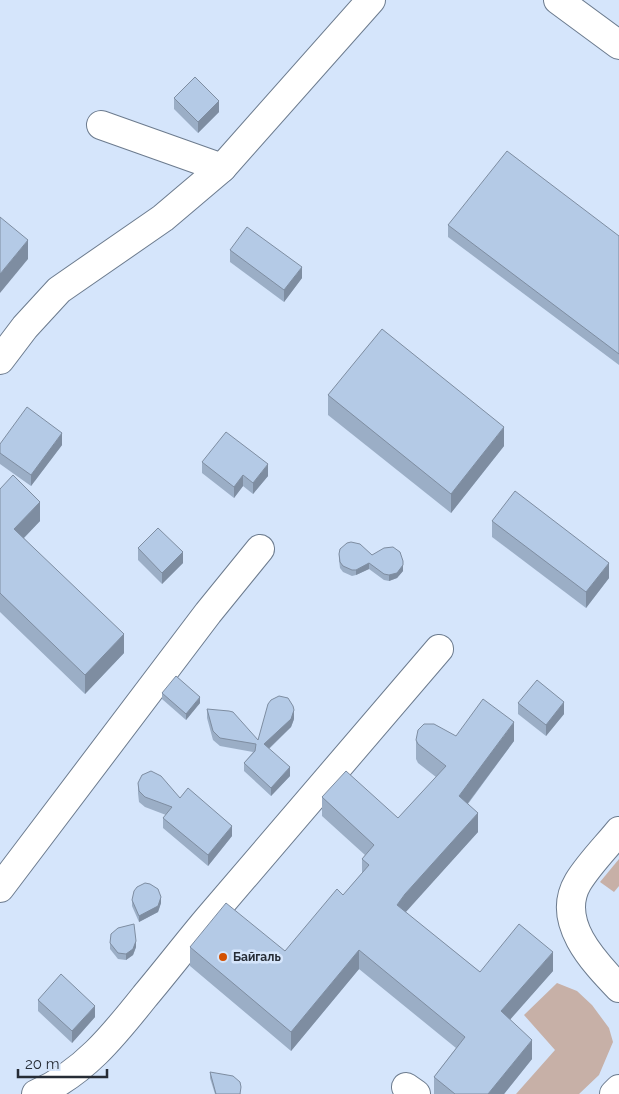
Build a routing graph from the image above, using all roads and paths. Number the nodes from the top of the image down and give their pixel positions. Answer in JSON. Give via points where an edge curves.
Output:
{"nodes":[{"id":1,"x":371,"y":0,"type":"edge"},
{"id":2,"x":558,"y":0,"type":"edge"},
{"id":3,"x":619,"y":45,"type":"edge"},
{"id":4,"x":102,"y":125,"type":"dead end"},
{"id":5,"x":222,"y":168,"type":"junction"},
{"id":6,"x":0,"y":360,"type":"edge"},
{"id":7,"x":260,"y":549,"type":"dead end"},
{"id":8,"x":439,"y":649,"type":"dead end"},
{"id":9,"x":619,"y":830,"type":"edge"},
{"id":10,"x":0,"y":888,"type":"edge"},
{"id":11,"x":619,"y":988,"type":"edge"},
{"id":12,"x":619,"y":1088,"type":"edge"},
{"id":13,"x":36,"y":1094,"type":"edge"},
{"id":14,"x":614,"y":1094,"type":"edge"}],
"edges":[{"from":1,"to":5,"type":"street"},
{"from":2,"to":3,"type":"street"},
{"from":4,"to":5,"type":"street"},
{"from":5,"to":6,"type":"street","via":[[163,218],[59,290]]},
{"from":7,"to":10,"type":"street","via":[[202,620]]},
{"from":8,"to":13,"type":"street","via":[[194,935],[110,1039],[87,1062],[51,1088]]},
{"from":9,"to":11,"type":"street","via":[[579,881],[571,901],[571,913],[573,925],[585,947]]},
{"from":12,"to":14,"type":"street"}]}
